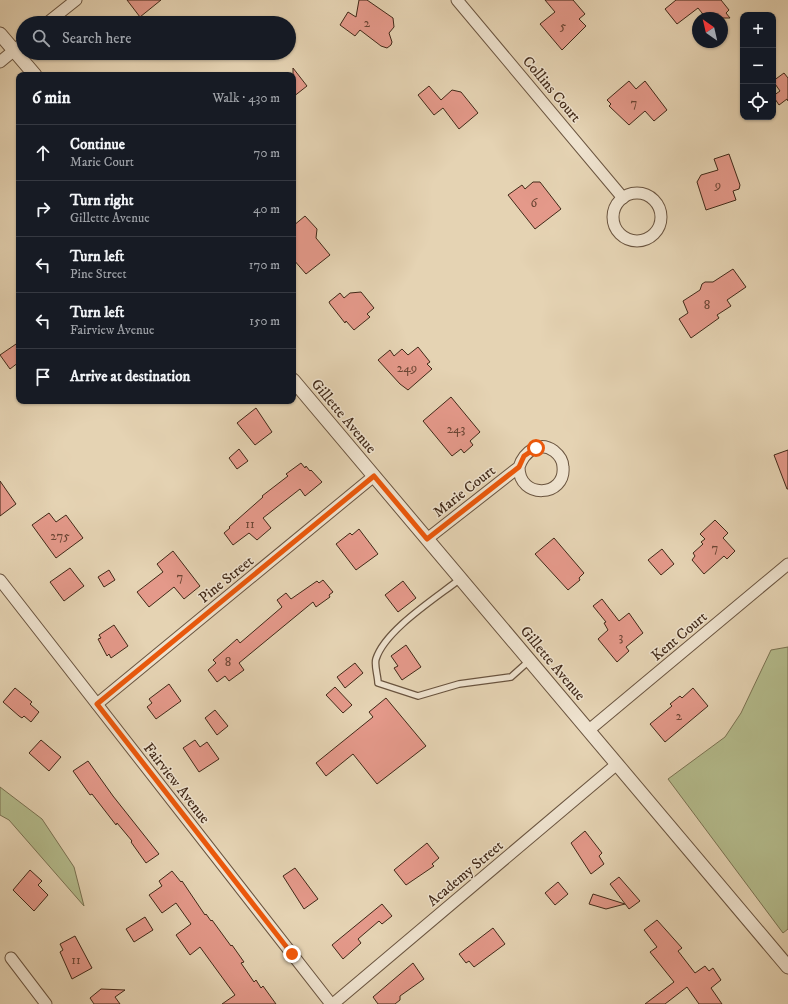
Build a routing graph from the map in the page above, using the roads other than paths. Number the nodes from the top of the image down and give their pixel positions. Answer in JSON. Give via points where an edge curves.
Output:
{"nodes":[{"id":1,"x":76,"y":0,"type":"edge"},
{"id":2,"x":457,"y":0,"type":"edge"},
{"id":3,"x":56,"y":16,"type":"edge"},
{"id":4,"x":0,"y":34,"type":"edge"},
{"id":5,"x":16,"y":45,"type":"edge"},
{"id":6,"x":16,"y":48,"type":"edge"},
{"id":7,"x":26,"y":60,"type":"edge"},
{"id":8,"x":0,"y":62,"type":"edge"},
{"id":9,"x":33,"y":72,"type":"edge"},
{"id":10,"x":623,"y":198,"type":"junction"},
{"id":11,"x":296,"y":384,"type":"edge"},
{"id":12,"x":519,"y":467,"type":"junction"},
{"id":13,"x":374,"y":476,"type":"junction"},
{"id":14,"x":427,"y":539,"type":"junction"},
{"id":15,"x":788,"y":564,"type":"edge"},
{"id":16,"x":460,"y":578,"type":"junction"},
{"id":17,"x":0,"y":580,"type":"edge"},
{"id":18,"x":530,"y":660,"type":"junction"},
{"id":19,"x":97,"y":704,"type":"junction"},
{"id":20,"x":589,"y":730,"type":"junction"},
{"id":21,"x":617,"y":764,"type":"junction"},
{"id":22,"x":11,"y":958,"type":"dead end"},
{"id":23,"x":788,"y":967,"type":"edge"},
{"id":24,"x":46,"y":1004,"type":"edge"},
{"id":25,"x":332,"y":1004,"type":"edge"}],
"edges":[{"from":1,"to":3,"type":"street"},
{"from":2,"to":10,"type":"street","name":"Collins Court"},
{"from":4,"to":5,"type":"street"},
{"from":6,"to":8,"type":"street"},
{"from":7,"to":9,"type":"street"},
{"from":10,"to":10,"type":"street","via":[[614,211],[615,227],[626,239],[634,241],[650,238],[659,226],[660,211],[657,204],[652,198],[638,193]]},
{"from":11,"to":13,"type":"street","name":"Gillette Avenue"},
{"from":12,"to":12,"type":"street","name":"Marie Court","via":[[527,452],[543,447],[559,456],[564,472],[556,485],[548,490],[538,491],[528,487],[521,479]]},
{"from":12,"to":14,"type":"street","name":"Marie Court"},
{"from":13,"to":14,"type":"street","name":"Gillette Avenue"},
{"from":13,"to":19,"type":"street","name":"Pine Street"},
{"from":14,"to":16,"type":"street","name":"Gillette Avenue"},
{"from":15,"to":20,"type":"street","name":"Kent Court"},
{"from":16,"to":18,"type":"street","name":"Gillette Avenue"},
{"from":16,"to":18,"type":"lane","via":[[404,622],[386,640],[376,660],[378,683],[418,696],[459,684],[511,677]]},
{"from":17,"to":19,"type":"street","name":"Fairview Avenue"},
{"from":18,"to":20,"type":"street","name":"Gillette Avenue"},
{"from":19,"to":25,"type":"street","name":"Fairview Avenue"},
{"from":20,"to":21,"type":"street","name":"Gillette Avenue"},
{"from":21,"to":23,"type":"street","name":"Gillette Avenue"},
{"from":21,"to":25,"type":"street","name":"Academy Street"},
{"from":22,"to":24,"type":"street"}]}
